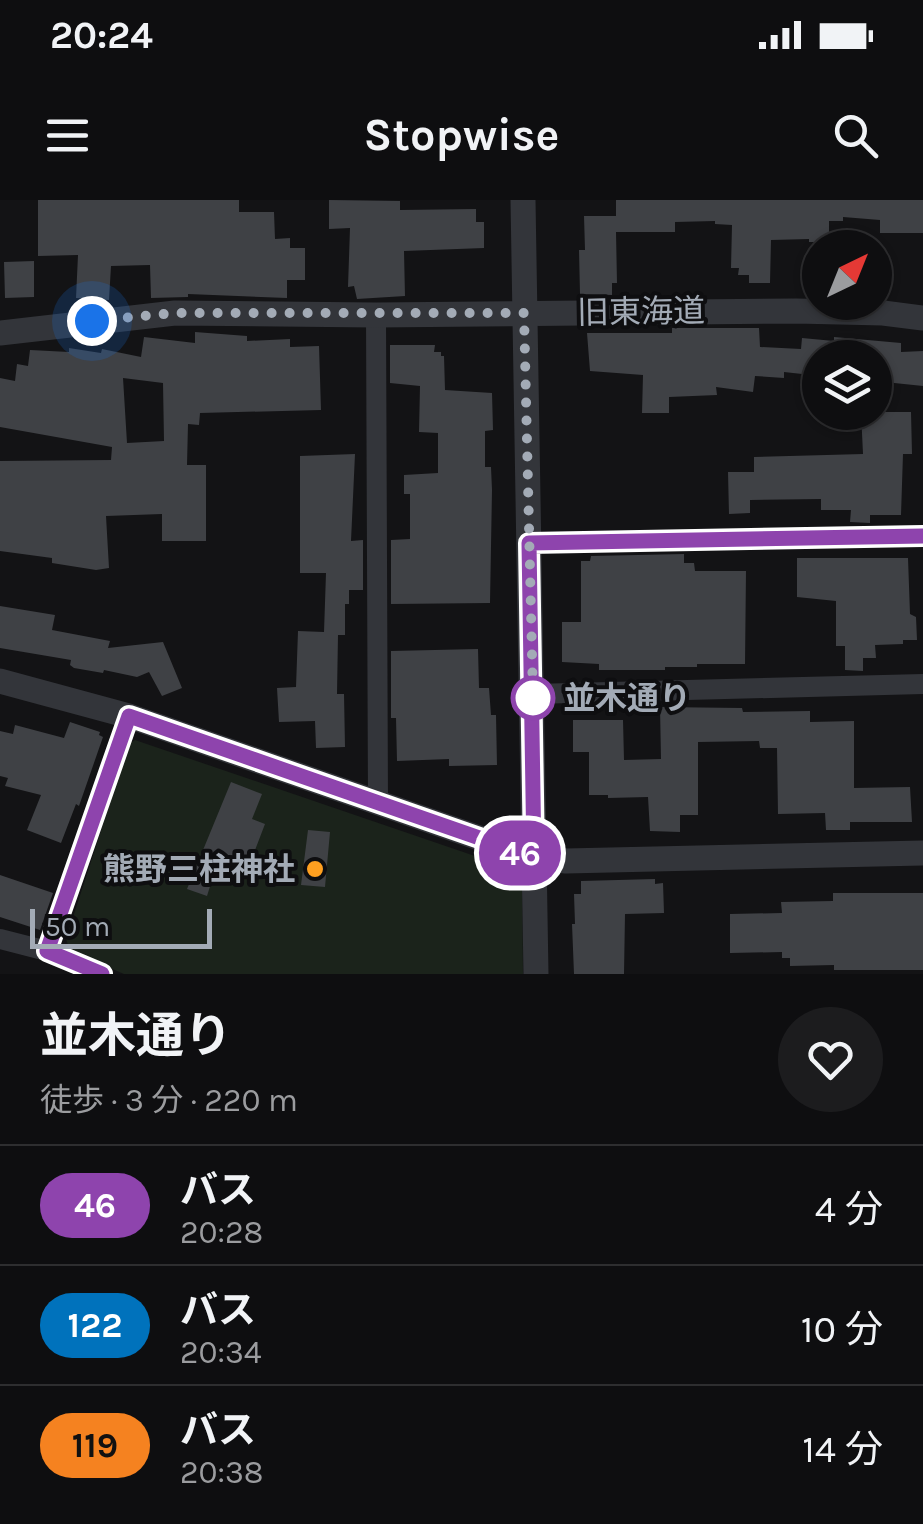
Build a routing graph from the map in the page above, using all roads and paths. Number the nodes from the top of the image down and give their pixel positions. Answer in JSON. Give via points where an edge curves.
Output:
{"nodes":[{"id":1,"x":523,"y":200,"type":"edge"},
{"id":2,"x":524,"y":313,"type":"junction"},
{"id":3,"x":376,"y":315,"type":"junction"},
{"id":4,"x":923,"y":318,"type":"edge"},
{"id":5,"x":0,"y":333,"type":"edge"},
{"id":6,"x":923,"y":536,"type":"edge"},
{"id":7,"x":529,"y":543,"type":"junction"},
{"id":8,"x":0,"y":681,"type":"edge"},
{"id":9,"x":923,"y":684,"type":"edge"},
{"id":10,"x":533,"y":694,"type":"junction"},
{"id":11,"x":129,"y":716,"type":"junction"},
{"id":12,"x":378,"y":804,"type":"junction"},
{"id":13,"x":923,"y":853,"type":"edge"},
{"id":14,"x":534,"y":857,"type":"junction"},
{"id":15,"x":0,"y":940,"type":"edge"},
{"id":16,"x":47,"y":951,"type":"junction"},
{"id":17,"x":102,"y":974,"type":"edge"},
{"id":18,"x":536,"y":974,"type":"edge"}],
"edges":[{"from":1,"to":2,"type":"street"},
{"from":2,"to":3,"type":"street","name":"旧東海道"},
{"from":2,"to":4,"type":"street","name":"旧東海道","via":[[796,310]]},
{"from":2,"to":7,"type":"street"},
{"from":3,"to":5,"type":"street","name":"旧東海道","via":[[175,313]]},
{"from":3,"to":12,"type":"street"},
{"from":6,"to":7,"type":"street"},
{"from":7,"to":10,"type":"street"},
{"from":8,"to":11,"type":"street"},
{"from":9,"to":10,"type":"street"},
{"from":10,"to":14,"type":"street"},
{"from":11,"to":12,"type":"street"},
{"from":11,"to":16,"type":"street"},
{"from":12,"to":14,"type":"street"},
{"from":13,"to":14,"type":"street"},
{"from":14,"to":18,"type":"street"},
{"from":15,"to":16,"type":"street"},
{"from":16,"to":17,"type":"street"}]}
